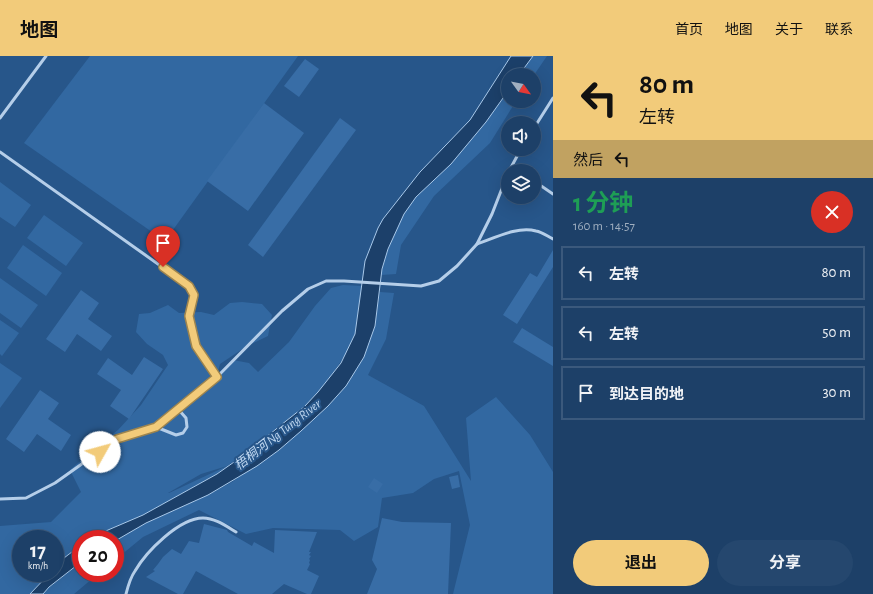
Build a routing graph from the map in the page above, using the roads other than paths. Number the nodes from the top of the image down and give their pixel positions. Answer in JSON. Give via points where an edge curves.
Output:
{"nodes":[{"id":1,"x":46,"y":56,"type":"edge"},
{"id":2,"x":553,"y":98,"type":"edge"},
{"id":3,"x":541,"y":117,"type":"edge"},
{"id":4,"x":0,"y":118,"type":"edge"},
{"id":5,"x":0,"y":152,"type":"edge"},
{"id":6,"x":541,"y":186,"type":"edge"},
{"id":7,"x":501,"y":191,"type":"edge"},
{"id":8,"x":553,"y":194,"type":"edge"},
{"id":9,"x":553,"y":239,"type":"edge"},
{"id":10,"x":477,"y":244,"type":"junction"},
{"id":11,"x":217,"y":377,"type":"junction"},
{"id":12,"x":178,"y":409,"type":"junction"},
{"id":13,"x":156,"y":427,"type":"junction"},
{"id":14,"x":0,"y":499,"type":"edge"},
{"id":15,"x":236,"y":532,"type":"dead end"},
{"id":16,"x":126,"y":594,"type":"edge"}],
"edges":[{"from":1,"to":4,"type":"lane"},
{"from":2,"to":3,"type":"lane"},
{"from":5,"to":11,"type":"lane","via":[[189,286],[194,295],[189,316],[196,346]]},
{"from":6,"to":8,"type":"lane"},
{"from":7,"to":10,"type":"lane"},
{"from":9,"to":10,"type":"lane","via":[[542,233],[526,230],[508,233]]},
{"from":10,"to":11,"type":"lane","via":[[439,281],[421,286],[326,281],[308,289],[282,311]]},
{"from":11,"to":12,"type":"lane"},
{"from":12,"to":13,"type":"lane"},
{"from":12,"to":13,"type":"lane","via":[[186,418],[187,427],[182,433],[176,435]]},
{"from":13,"to":14,"type":"lane","via":[[117,439],[55,483],[26,498]]},
{"from":15,"to":16,"type":"lane","via":[[205,518],[184,524],[149,552],[134,571]]}]}
